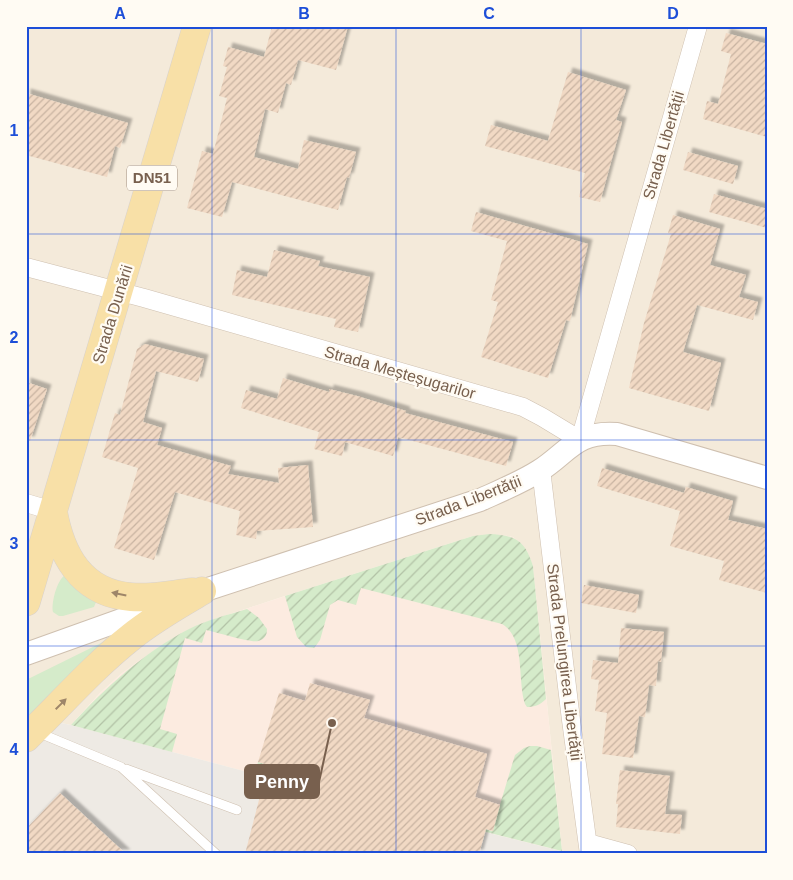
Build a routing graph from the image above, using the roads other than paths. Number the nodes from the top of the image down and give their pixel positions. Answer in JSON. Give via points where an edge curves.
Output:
{"nodes":[{"id":1,"x":197,"y":26,"type":"edge"},
{"id":2,"x":698,"y":26,"type":"edge"},
{"id":3,"x":26,"y":267,"type":"edge"},
{"id":4,"x":118,"y":292,"type":"junction"},
{"id":5,"x":580,"y":440,"type":"junction"},
{"id":6,"x":541,"y":469,"type":"junction"},
{"id":7,"x":767,"y":478,"type":"edge"},
{"id":8,"x":26,"y":503,"type":"edge"},
{"id":9,"x":53,"y":510,"type":"junction"},
{"id":10,"x":202,"y":591,"type":"junction"},
{"id":11,"x":26,"y":602,"type":"edge"},
{"id":12,"x":26,"y":654,"type":"edge"},
{"id":13,"x":30,"y":735,"type":"edge"},
{"id":14,"x":121,"y":768,"type":"junction"},
{"id":15,"x":236,"y":810,"type":"dead end"},
{"id":16,"x":589,"y":848,"type":"edge"},
{"id":17,"x":216,"y":854,"type":"edge"},
{"id":18,"x":628,"y":854,"type":"edge"}],
"edges":[{"from":1,"to":4,"type":"main road","name":"Strada Dunării","number":"DN51"},
{"from":2,"to":5,"type":"street","name":"Strada Libertății"},
{"from":3,"to":4,"type":"street","name":"Strada Meșteșugarilor"},
{"from":4,"to":5,"type":"street","name":"Strada Meșteșugarilor","via":[[523,408]]},
{"from":4,"to":9,"type":"main road","name":"Strada Dunării","number":"DN51"},
{"from":5,"to":6,"type":"street","name":"Strada Libertății"},
{"from":5,"to":7,"type":"street","via":[[595,434],[617,434]]},
{"from":6,"to":10,"type":"street","name":"Strada Libertății","via":[[480,500]]},
{"from":6,"to":16,"type":"street","name":"Strada Prelungirea Libertății"},
{"from":8,"to":9,"type":"street"},
{"from":10,"to":9,"type":"main road","one_way":true,"via":[[133,597],[99,588],[77,570],[67,556]]},
{"from":9,"to":11,"type":"main road","name":"Strada Dunării","number":"DN51"},
{"from":10,"to":12,"type":"street","name":"Strada Libertății"},
{"from":13,"to":10,"type":"main road","one_way":true,"via":[[131,637]]},
{"from":13,"to":14,"type":"lane"},
{"from":14,"to":15,"type":"lane"},
{"from":14,"to":17,"type":"lane"},
{"from":16,"to":18,"type":"street"}]}
